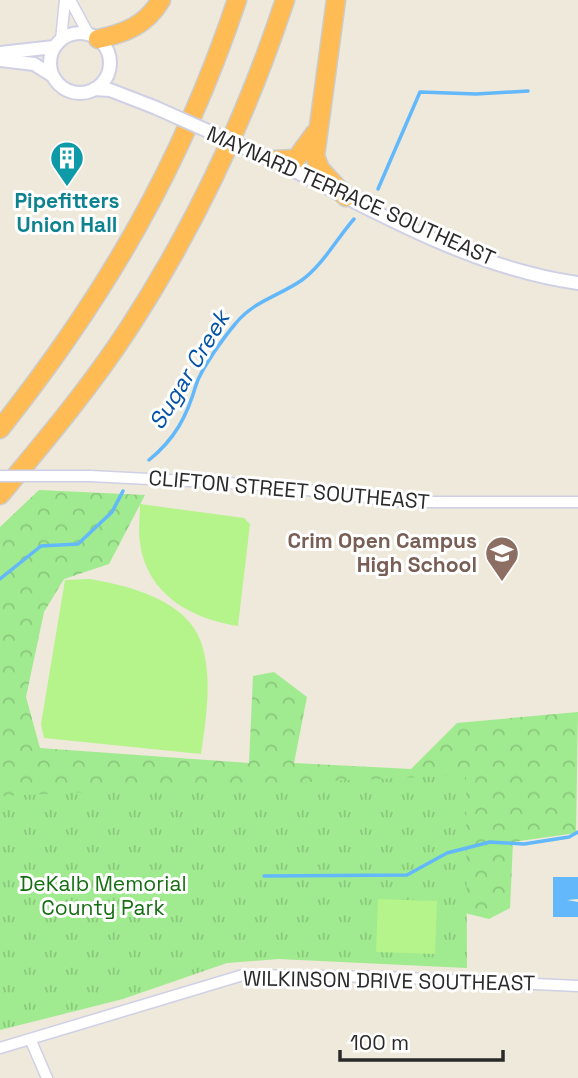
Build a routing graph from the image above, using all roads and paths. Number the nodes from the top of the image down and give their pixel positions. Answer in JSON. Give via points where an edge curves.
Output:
{"nodes":[{"id":1,"x":68,"y":0,"type":"edge"},
{"id":2,"x":161,"y":0,"type":"edge"},
{"id":3,"x":237,"y":0,"type":"edge"},
{"id":4,"x":285,"y":0,"type":"edge"},
{"id":5,"x":336,"y":0,"type":"edge"},
{"id":6,"x":93,"y":37,"type":"junction"},
{"id":7,"x":57,"y":44,"type":"junction"},
{"id":8,"x":0,"y":54,"type":"edge"},
{"id":9,"x":0,"y":60,"type":"edge"},
{"id":10,"x":110,"y":65,"type":"junction"},
{"id":11,"x":53,"y":76,"type":"junction"},
{"id":12,"x":94,"y":89,"type":"junction"},
{"id":13,"x":128,"y":96,"type":"junction"},
{"id":14,"x":318,"y":124,"type":"junction"},
{"id":15,"x":267,"y":157,"type":"junction"},
{"id":16,"x":346,"y":197,"type":"junction"},
{"id":17,"x":578,"y":283,"type":"edge"},
{"id":18,"x":0,"y":429,"type":"edge"},
{"id":19,"x":0,"y":476,"type":"edge"},
{"id":20,"x":0,"y":495,"type":"edge"},
{"id":21,"x":578,"y":502,"type":"edge"},
{"id":22,"x":578,"y":986,"type":"edge"},
{"id":23,"x":31,"y":1041,"type":"junction"},
{"id":24,"x":0,"y":1048,"type":"edge"},
{"id":25,"x":47,"y":1078,"type":"edge"}],
"edges":[{"from":1,"to":6,"type":"street"},
{"from":1,"to":7,"type":"street"},
{"from":2,"to":6,"type":"highway","via":[[151,17],[127,32]]},
{"from":3,"to":18,"type":"highway","via":[[181,145],[139,228],[88,309]]},
{"from":4,"to":20,"type":"highway","via":[[225,148],[162,274],[61,423]]},
{"from":5,"to":14,"type":"highway"},
{"from":6,"to":7,"type":"street","via":[[69,35]]},
{"from":6,"to":10,"type":"street","via":[[109,55]]},
{"from":7,"to":8,"type":"street"},
{"from":7,"to":11,"type":"street","via":[[50,57]]},
{"from":9,"to":11,"type":"street","via":[[34,64]]},
{"from":10,"to":12,"type":"street"},
{"from":10,"to":13,"type":"street"},
{"from":11,"to":12,"type":"street","via":[[75,93]]},
{"from":12,"to":13,"type":"street","name":"MAYNARD TERRACE SOUTHEAST"},
{"from":13,"to":15,"type":"street","name":"MAYNARD TERRACE SOUTHEAST","bridge":true},
{"from":14,"to":15,"type":"highway","via":[[309,145],[296,159]]},
{"from":14,"to":16,"type":"highway","via":[[315,156],[320,169]]},
{"from":15,"to":16,"type":"street","name":"MAYNARD TERRACE SOUTHEAST"},
{"from":16,"to":17,"type":"street","name":"MAYNARD TERRACE SOUTHEAST","via":[[455,248],[536,276]]},
{"from":19,"to":21,"type":"street","name":"CLIFTON STREET SOUTHEAST","bridge":true,"via":[[266,485],[393,502]]},
{"from":22,"to":23,"type":"street","name":"WILKINSON DRIVE SOUTHEAST","via":[[243,975]]},
{"from":23,"to":24,"type":"street","name":"WILKINSON DRIVE SOUTHEAST"},
{"from":23,"to":25,"type":"street"}]}
